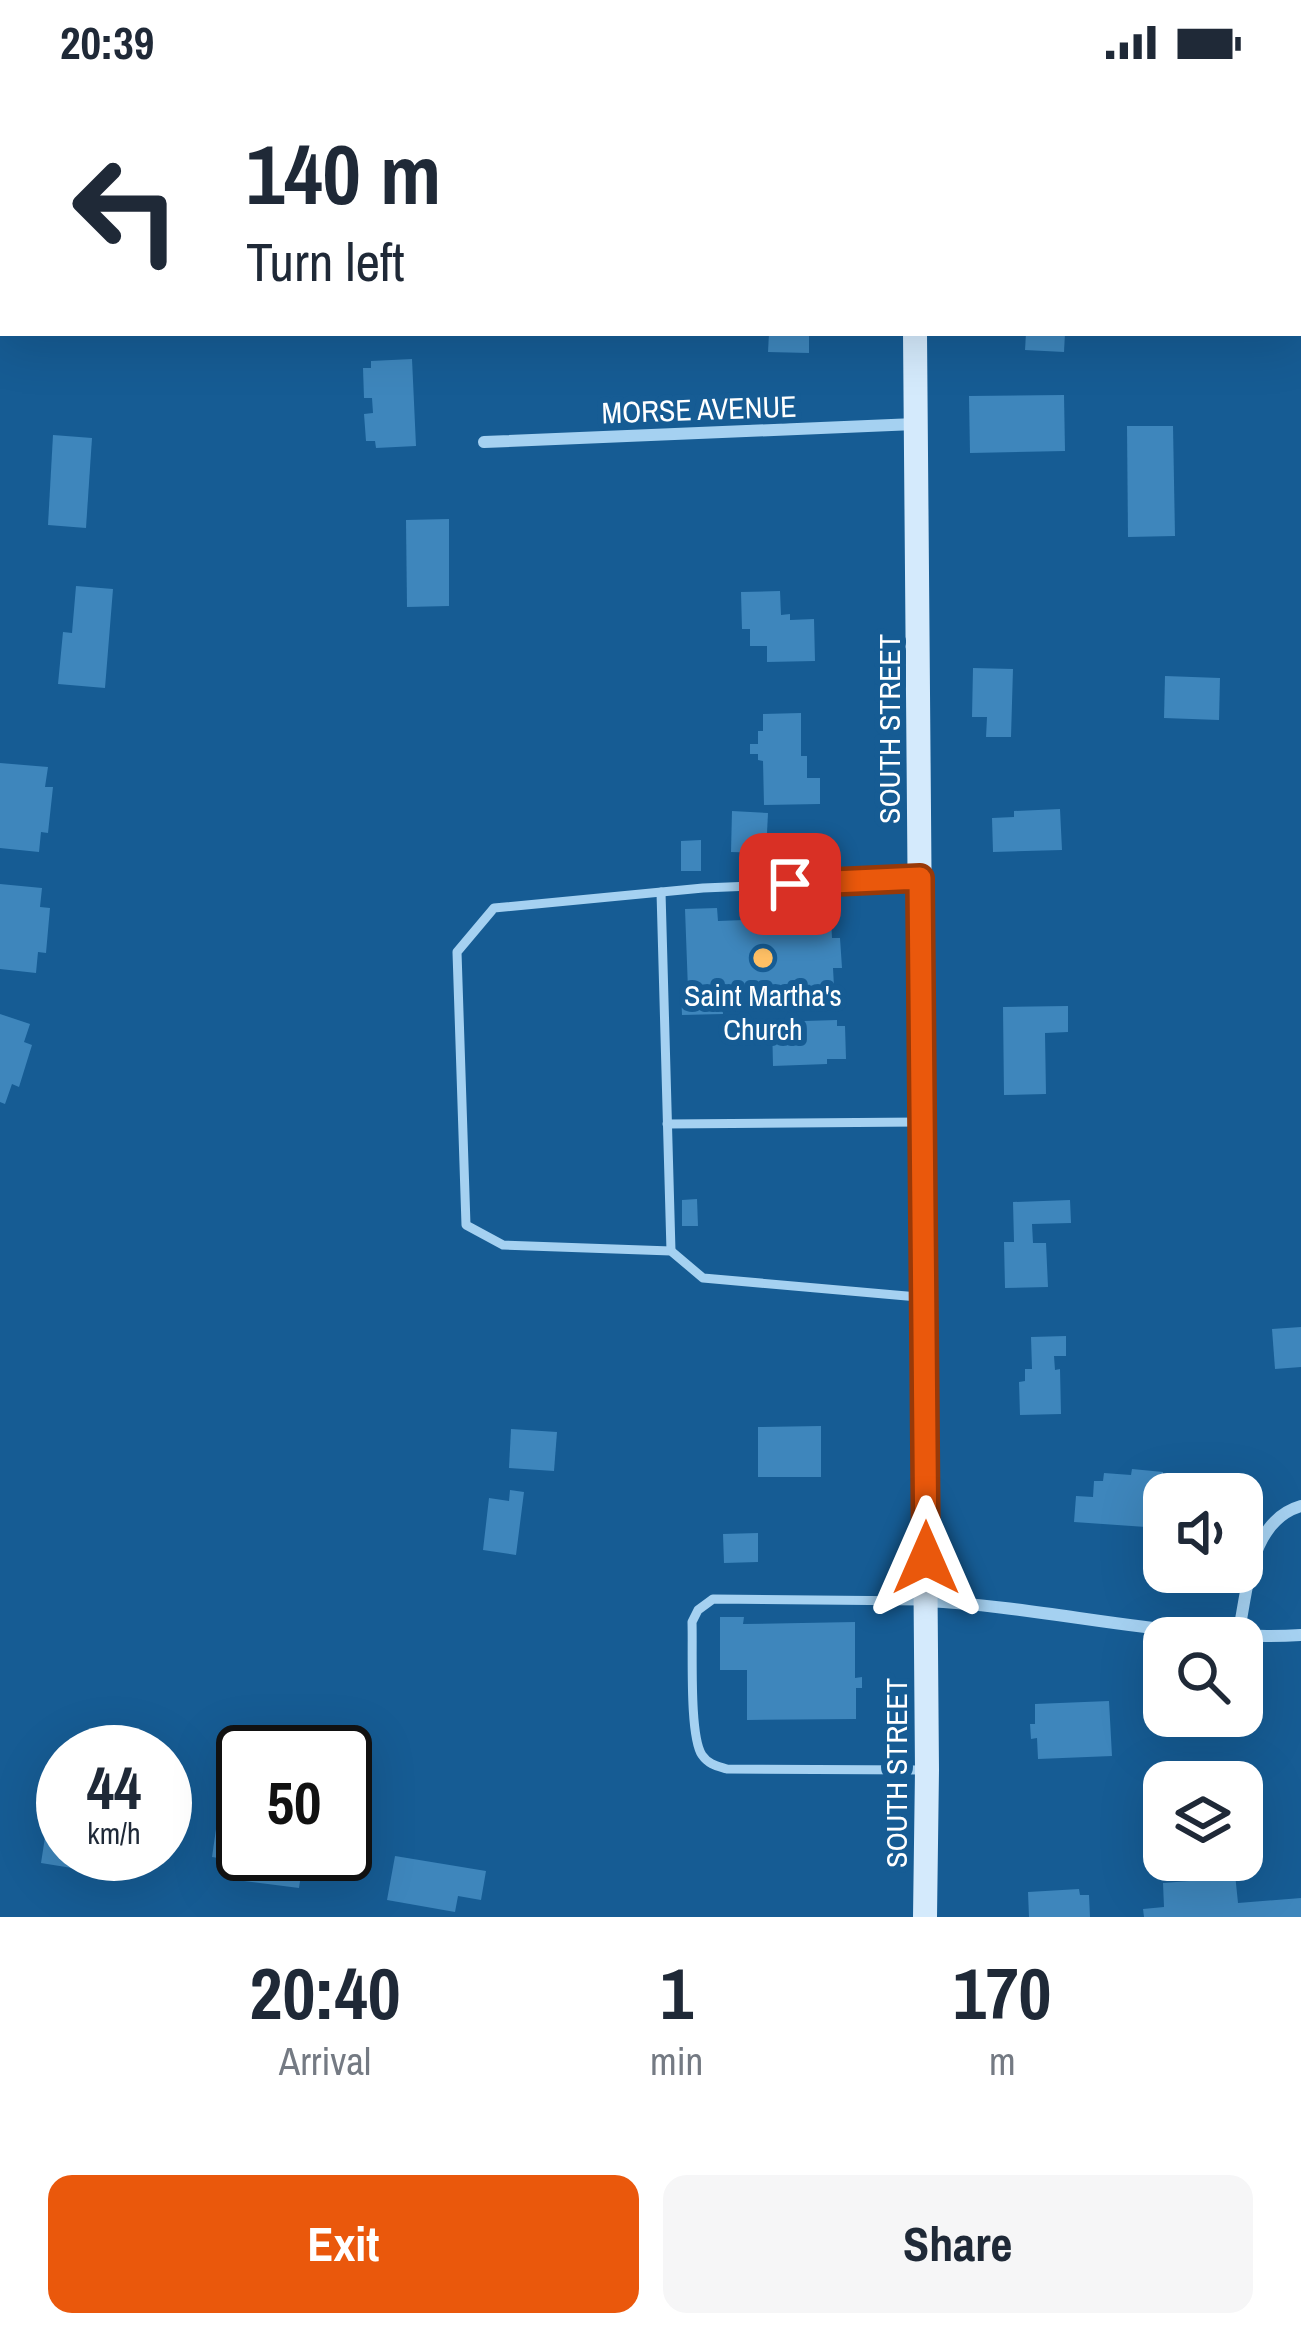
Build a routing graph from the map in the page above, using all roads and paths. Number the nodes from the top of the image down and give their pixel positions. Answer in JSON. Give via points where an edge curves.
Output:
{"nodes":[{"id":1,"x":915,"y":336,"type":"edge"},
{"id":2,"x":916,"y":424,"type":"junction"},
{"id":3,"x":484,"y":442,"type":"dead end"},
{"id":4,"x":920,"y":878,"type":"junction"},
{"id":5,"x":661,"y":892,"type":"junction"},
{"id":6,"x":922,"y":1122,"type":"junction"},
{"id":7,"x":667,"y":1124,"type":"junction"},
{"id":8,"x":670,"y":1251,"type":"junction"},
{"id":9,"x":923,"y":1298,"type":"junction"},
{"id":10,"x":1301,"y":1506,"type":"edge"},
{"id":11,"x":926,"y":1601,"type":"junction"},
{"id":12,"x":1242,"y":1617,"type":"edge"},
{"id":13,"x":1143,"y":1626,"type":"edge"},
{"id":14,"x":1263,"y":1635,"type":"edge"},
{"id":15,"x":1301,"y":1635,"type":"edge"},
{"id":16,"x":927,"y":1770,"type":"junction"},
{"id":17,"x":926,"y":1917,"type":"edge"}],
"edges":[{"from":1,"to":2,"type":"main road","name":"SOUTH STREET"},
{"from":2,"to":3,"type":"street","name":"MORSE AVENUE"},
{"from":2,"to":4,"type":"main road","name":"SOUTH STREET"},
{"from":4,"to":5,"type":"lane"},
{"from":4,"to":6,"type":"main road","name":"SOUTH STREET"},
{"from":5,"to":7,"type":"lane"},
{"from":5,"to":8,"type":"lane","via":[[494,908],[457,952],[466,1225],[503,1245]]},
{"from":6,"to":7,"type":"lane"},
{"from":6,"to":9,"type":"main road","name":"SOUTH STREET"},
{"from":7,"to":8,"type":"lane"},
{"from":8,"to":9,"type":"lane","via":[[703,1278]]},
{"from":9,"to":11,"type":"main road","name":"SOUTH STREET"},
{"from":10,"to":12,"type":"street","via":[[1267,1527]]},
{"from":11,"to":13,"type":"street"},
{"from":11,"to":16,"type":"main road","name":"SOUTH STREET"},
{"from":11,"to":16,"type":"lane","via":[[713,1599],[692,1622],[698,1750],[708,1762],[727,1769]]},
{"from":14,"to":15,"type":"street"},
{"from":16,"to":17,"type":"main road","name":"SOUTH STREET"}]}
